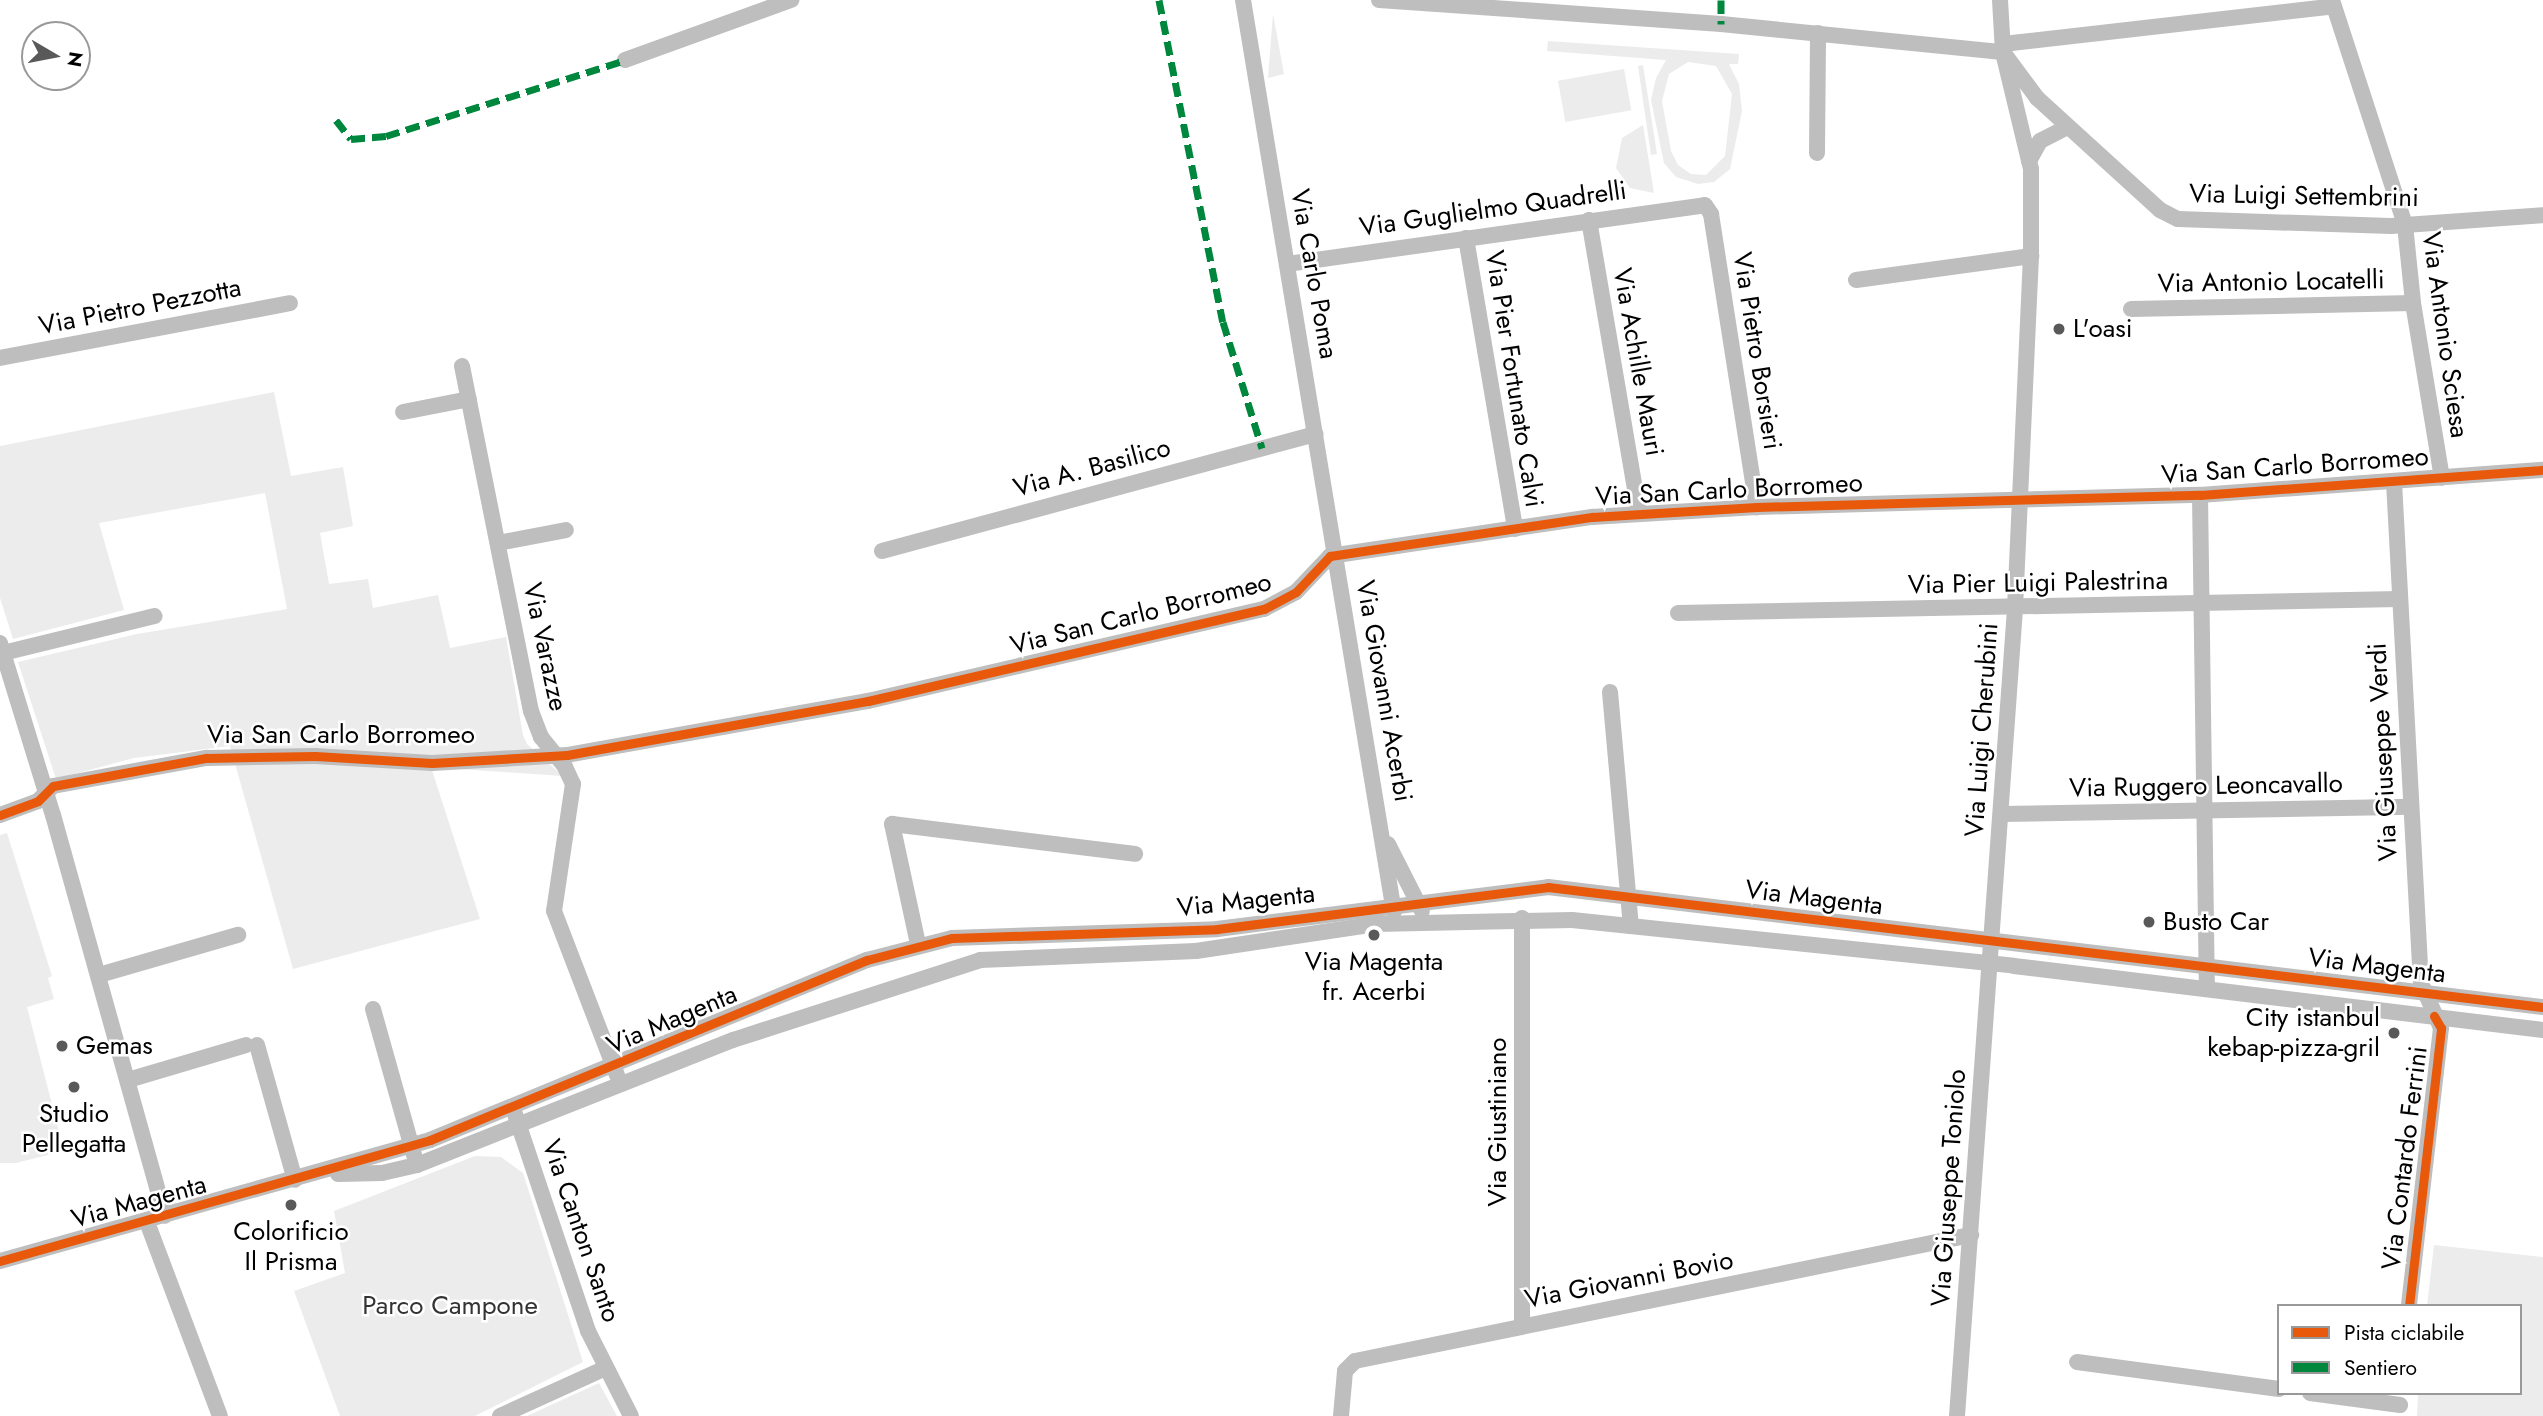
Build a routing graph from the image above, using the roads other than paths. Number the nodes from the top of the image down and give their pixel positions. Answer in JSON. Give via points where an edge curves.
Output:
{"nodes":[{"id":1,"x":791,"y":0,"type":"edge"},
{"id":2,"x":1243,"y":0,"type":"edge"},
{"id":3,"x":1379,"y":0,"type":"edge"},
{"id":4,"x":2000,"y":0,"type":"edge"},
{"id":5,"x":2333,"y":3,"type":"edge"},
{"id":6,"x":1818,"y":33,"type":"junction"},
{"id":7,"x":2003,"y":48,"type":"junction"},
{"id":8,"x":625,"y":60,"type":"dead end"},
{"id":9,"x":2068,"y":127,"type":"junction"},
{"id":10,"x":1817,"y":153,"type":"dead end"},
{"id":11,"x":2029,"y":161,"type":"junction"},
{"id":12,"x":1705,"y":205,"type":"joint"},
{"id":13,"x":2543,"y":215,"type":"edge"},
{"id":14,"x":1589,"y":220,"type":"junction"},
{"id":15,"x":2405,"y":225,"type":"junction"},
{"id":16,"x":1466,"y":238,"type":"junction"},
{"id":17,"x":2031,"y":256,"type":"junction"},
{"id":18,"x":1287,"y":264,"type":"junction"},
{"id":19,"x":1856,"y":280,"type":"dead end"},
{"id":20,"x":290,"y":303,"type":"dead end"},
{"id":21,"x":2413,"y":303,"type":"junction"},
{"id":22,"x":2131,"y":309,"type":"dead end"},
{"id":23,"x":0,"y":358,"type":"edge"},
{"id":24,"x":463,"y":366,"type":"dead end"},
{"id":25,"x":469,"y":399,"type":"junction"},
{"id":26,"x":403,"y":412,"type":"dead end"},
{"id":27,"x":1316,"y":434,"type":"junction"},
{"id":28,"x":2543,"y":470,"type":"edge"},
{"id":29,"x":2442,"y":478,"type":"junction"},
{"id":30,"x":2394,"y":482,"type":"junction"},
{"id":31,"x":2200,"y":495,"type":"junction"},
{"id":32,"x":2021,"y":498,"type":"junction"},
{"id":33,"x":1757,"y":507,"type":"junction"},
{"id":34,"x":1639,"y":512,"type":"junction"},
{"id":35,"x":1515,"y":529,"type":"junction"},
{"id":36,"x":566,"y":530,"type":"dead end"},
{"id":37,"x":498,"y":543,"type":"junction"},
{"id":38,"x":882,"y":551,"type":"dead end"},
{"id":39,"x":1336,"y":555,"type":"junction"},
{"id":40,"x":2399,"y":599,"type":"junction"},
{"id":41,"x":2203,"y":604,"type":"junction"},
{"id":42,"x":2015,"y":608,"type":"junction"},
{"id":43,"x":1678,"y":613,"type":"dead end"},
{"id":44,"x":155,"y":616,"type":"dead end"},
{"id":45,"x":1,"y":648,"type":"edge"},
{"id":46,"x":1610,"y":692,"type":"dead end"},
{"id":47,"x":554,"y":753,"type":"junction"},
{"id":48,"x":573,"y":793,"type":"joint"},
{"id":49,"x":46,"y":794,"type":"junction"},
{"id":50,"x":2411,"y":807,"type":"junction"},
{"id":51,"x":2207,"y":810,"type":"junction"},
{"id":52,"x":2001,"y":814,"type":"junction"},
{"id":53,"x":0,"y":815,"type":"edge"},
{"id":54,"x":1384,"y":835,"type":"junction"},
{"id":55,"x":1135,"y":853,"type":"dead end"},
{"id":56,"x":1631,"y":897,"type":"junction"},
{"id":57,"x":1419,"y":901,"type":"junction"},
{"id":58,"x":1391,"y":905,"type":"junction"},
{"id":59,"x":1522,"y":918,"type":"junction"},
{"id":60,"x":1419,"y":923,"type":"junction"},
{"id":61,"x":1397,"y":924,"type":"junction"},
{"id":62,"x":1631,"y":926,"type":"junction"},
{"id":63,"x":238,"y":935,"type":"dead end"},
{"id":64,"x":1002,"y":935,"type":"junction"},
{"id":65,"x":1992,"y":941,"type":"junction"},
{"id":66,"x":918,"y":944,"type":"junction"},
{"id":67,"x":1002,"y":956,"type":"junction"},
{"id":68,"x":1990,"y":964,"type":"junction"},
{"id":69,"x":2210,"y":966,"type":"junction"},
{"id":70,"x":99,"y":975,"type":"junction"},
{"id":71,"x":2207,"y":989,"type":"junction"},
{"id":72,"x":2422,"y":993,"type":"junction"},
{"id":73,"x":2543,"y":1007,"type":"edge"},
{"id":74,"x":373,"y":1009,"type":"dead end"},
{"id":75,"x":2434,"y":1016,"type":"junction"},
{"id":76,"x":2543,"y":1030,"type":"edge"},
{"id":77,"x":614,"y":1067,"type":"junction"},
{"id":78,"x":128,"y":1080,"type":"junction"},
{"id":79,"x":621,"y":1084,"type":"junction"},
{"id":80,"x":513,"y":1108,"type":"junction"},
{"id":81,"x":520,"y":1124,"type":"junction"},
{"id":82,"x":412,"y":1146,"type":"junction"},
{"id":83,"x":417,"y":1165,"type":"junction"},
{"id":84,"x":322,"y":1174,"type":"junction"},
{"id":85,"x":295,"y":1181,"type":"junction"},
{"id":86,"x":165,"y":1216,"type":"junction"},
{"id":87,"x":147,"y":1222,"type":"junction"},
{"id":88,"x":1971,"y":1235,"type":"junction"},
{"id":89,"x":0,"y":1261,"type":"edge"},
{"id":90,"x":2409,"y":1304,"type":"edge"},
{"id":91,"x":1522,"y":1326,"type":"junction"},
{"id":92,"x":2077,"y":1362,"type":"dead end"},
{"id":93,"x":606,"y":1368,"type":"junction"},
{"id":94,"x":2277,"y":1389,"type":"edge"},
{"id":95,"x":2324,"y":1395,"type":"edge"},
{"id":96,"x":2400,"y":1405,"type":"edge"},
{"id":97,"x":220,"y":1416,"type":"edge"},
{"id":98,"x":500,"y":1416,"type":"edge"},
{"id":99,"x":631,"y":1416,"type":"edge"},
{"id":100,"x":1341,"y":1416,"type":"edge"},
{"id":101,"x":1957,"y":1416,"type":"edge"}],
"edges":[{"from":1,"to":8,"type":"street"},
{"from":2,"to":18,"type":"street","name":"Via Carlo Poma"},
{"from":3,"to":6,"type":"street"},
{"from":4,"to":7,"type":"street","name":"Via Luigi Cherubini"},
{"from":5,"to":7,"type":"street"},
{"from":5,"to":15,"type":"street","name":"Via Antonio Sciesa"},
{"from":6,"to":7,"type":"street"},
{"from":6,"to":10,"type":"street"},
{"from":7,"to":9,"type":"street","name":"Via Luigi Settembrini","via":[[2027,88]]},
{"from":7,"to":11,"type":"street","name":"Via Luigi Cherubini"},
{"from":9,"to":11,"type":"street","via":[[2040,141]]},
{"from":9,"to":15,"type":"street","name":"Via Luigi Settembrini","via":[[2171,218]]},
{"from":11,"to":17,"type":"street","name":"Via Luigi Cherubini"},
{"from":12,"to":14,"type":"street","name":"Via Guglielmo Quadrelli"},
{"from":12,"to":33,"type":"street","name":"Via Pietro Borsieri","via":[[1711,214]]},
{"from":13,"to":15,"type":"street","name":"Via Luigi Settembrini"},
{"from":14,"to":16,"type":"street","name":"Via Guglielmo Quadrelli"},
{"from":14,"to":34,"type":"street","name":"Via Achille Mauri"},
{"from":15,"to":21,"type":"street","name":"Via Antonio Sciesa"},
{"from":16,"to":18,"type":"street","name":"Via Guglielmo Quadrelli"},
{"from":16,"to":35,"type":"street","name":"Via Pier Fortunato Calvi"},
{"from":17,"to":19,"type":"street"},
{"from":17,"to":32,"type":"street","name":"Via Luigi Cherubini"},
{"from":18,"to":27,"type":"street","name":"Via Carlo Poma"},
{"from":20,"to":23,"type":"street","name":"Via Pietro Pezzotta"},
{"from":21,"to":22,"type":"street","name":"Via Antonio Locatelli"},
{"from":21,"to":29,"type":"street","name":"Via Antonio Sciesa"},
{"from":24,"to":25,"type":"street","name":"Via Varazze"},
{"from":25,"to":26,"type":"street"},
{"from":25,"to":37,"type":"street","name":"Via Varazze"},
{"from":27,"to":38,"type":"street","name":"Via A. Basilico"},
{"from":27,"to":39,"type":"street","name":"Via Carlo Poma"},
{"from":28,"to":29,"type":"street","name":"Via San Carlo Borromeo"},
{"from":29,"to":30,"type":"street","name":"Via San Carlo Borromeo"},
{"from":30,"to":31,"type":"street","name":"Via San Carlo Borromeo"},
{"from":30,"to":40,"type":"street","name":"Via Giuseppe Verdi"},
{"from":31,"to":32,"type":"street","name":"Via San Carlo Borromeo"},
{"from":31,"to":41,"type":"street"},
{"from":32,"to":33,"type":"street","name":"Via San Carlo Borromeo"},
{"from":32,"to":42,"type":"street","name":"Via Luigi Cherubini"},
{"from":33,"to":34,"type":"street","name":"Via San Carlo Borromeo"},
{"from":34,"to":35,"type":"street","name":"Via San Carlo Borromeo"},
{"from":35,"to":39,"type":"street","name":"Via San Carlo Borromeo"},
{"from":36,"to":37,"type":"street"},
{"from":37,"to":47,"type":"street","name":"Via Varazze","via":[[531,711],[541,737]]},
{"from":39,"to":47,"type":"street","name":"Via San Carlo Borromeo","via":[[1324,559],[1286,599],[1258,610],[868,701],[568,755]]},
{"from":39,"to":54,"type":"street","name":"Via Giovanni Acerbi"},
{"from":40,"to":41,"type":"street","name":"Via Pier Luigi Palestrina"},
{"from":40,"to":50,"type":"street","name":"Via Giuseppe Verdi"},
{"from":41,"to":42,"type":"street","name":"Via Pier Luigi Palestrina"},
{"from":41,"to":51,"type":"street"},
{"from":42,"to":43,"type":"street","name":"Via Pier Luigi Palestrina"},
{"from":42,"to":52,"type":"street","name":"Via Luigi Cherubini"},
{"from":44,"to":45,"type":"street"},
{"from":45,"to":49,"type":"street"},
{"from":46,"to":56,"type":"street"},
{"from":47,"to":48,"type":"street","name":"Via Varazze","via":[[570,775]]},
{"from":47,"to":49,"type":"street","name":"Via San Carlo Borromeo","via":[[432,763],[218,757],[56,786]]},
{"from":48,"to":77,"type":"street","name":"Via Magenta","via":[[554,911]]},
{"from":49,"to":53,"type":"street","name":"Via San Carlo Borromeo"},
{"from":49,"to":70,"type":"street"},
{"from":50,"to":51,"type":"street","name":"Via Ruggero Leoncavallo"},
{"from":50,"to":72,"type":"street","name":"Via Giuseppe Verdi"},
{"from":51,"to":52,"type":"street","name":"Via Ruggero Leoncavallo"},
{"from":51,"to":69,"type":"street"},
{"from":52,"to":65,"type":"street","name":"Via Luigi Cherubini"},
{"from":54,"to":57,"type":"street"},
{"from":54,"to":58,"type":"street"},
{"from":55,"to":66,"type":"street","via":[[892,824]]},
{"from":56,"to":57,"type":"street","name":"Via Magenta","via":[[1540,887]]},
{"from":56,"to":62,"type":"street"},
{"from":56,"to":65,"type":"street","name":"Via Magenta"},
{"from":57,"to":58,"type":"street","name":"Via Magenta"},
{"from":57,"to":60,"type":"street"},
{"from":58,"to":61,"type":"street"},
{"from":58,"to":64,"type":"street","name":"Via Magenta","via":[[1217,929]]},
{"from":59,"to":60,"type":"street","name":"Via Magenta"},
{"from":59,"to":62,"type":"street","name":"Via Magenta"},
{"from":59,"to":91,"type":"street","name":"Via Giustiniano"},
{"from":60,"to":61,"type":"street","name":"Via Magenta"},
{"from":61,"to":67,"type":"street","name":"Via Magenta","via":[[1348,926],[1196,951]]},
{"from":62,"to":68,"type":"street","name":"Via Magenta"},
{"from":63,"to":70,"type":"street"},
{"from":64,"to":66,"type":"street","name":"Via Magenta"},
{"from":64,"to":67,"type":"street"},
{"from":65,"to":68,"type":"street","name":"Via Luigi Cherubini"},
{"from":65,"to":69,"type":"street","name":"Via Magenta"},
{"from":66,"to":77,"type":"street","name":"Via Magenta","via":[[867,960]]},
{"from":67,"to":79,"type":"street","name":"Via Magenta","via":[[749,1035]]},
{"from":68,"to":71,"type":"street","name":"Via Magenta"},
{"from":68,"to":88,"type":"street","name":"Via Giuseppe Toniolo"},
{"from":69,"to":71,"type":"street"},
{"from":69,"to":72,"type":"street","name":"Via Magenta"},
{"from":70,"to":78,"type":"street"},
{"from":71,"to":75,"type":"street","name":"Via Magenta"},
{"from":72,"to":73,"type":"street","name":"Via Magenta"},
{"from":72,"to":75,"type":"street","name":"Via Giuseppe Verdi"},
{"from":74,"to":82,"type":"street"},
{"from":75,"to":76,"type":"street","name":"Via Magenta"},
{"from":75,"to":90,"type":"street","name":"Via Contardo Ferrini","via":[[2441,1028]]},
{"from":77,"to":79,"type":"street","name":"Via Magenta"},
{"from":77,"to":80,"type":"street","name":"Via Magenta"},
{"from":78,"to":85,"type":"street","via":[[251,1045]]},
{"from":78,"to":86,"type":"street"},
{"from":79,"to":81,"type":"street","name":"Via Magenta"},
{"from":80,"to":81,"type":"street","name":"Via Canton Santo"},
{"from":80,"to":82,"type":"street","name":"Via Magenta"},
{"from":81,"to":83,"type":"street","name":"Via Magenta"},
{"from":81,"to":93,"type":"street","name":"Via Canton Santo","via":[[584,1318]]},
{"from":82,"to":83,"type":"street"},
{"from":82,"to":84,"type":"street","name":"Via Magenta"},
{"from":83,"to":84,"type":"street","name":"Via Magenta","via":[[382,1173]]},
{"from":84,"to":85,"type":"street","name":"Via Magenta"},
{"from":85,"to":86,"type":"street","name":"Via Magenta"},
{"from":86,"to":87,"type":"street","name":"Via Magenta"},
{"from":87,"to":89,"type":"street","name":"Via Magenta"},
{"from":87,"to":97,"type":"street"},
{"from":88,"to":91,"type":"street","name":"Via Giovanni Bovio"},
{"from":88,"to":101,"type":"street","name":"Via Giuseppe Toniolo"},
{"from":91,"to":100,"type":"street","name":"Via Giovanni Bovio","via":[[1350,1363],[1344,1377]]},
{"from":92,"to":94,"type":"street"},
{"from":93,"to":98,"type":"street"},
{"from":93,"to":99,"type":"street","name":"Via Canton Santo"},
{"from":95,"to":96,"type":"street"}]}
